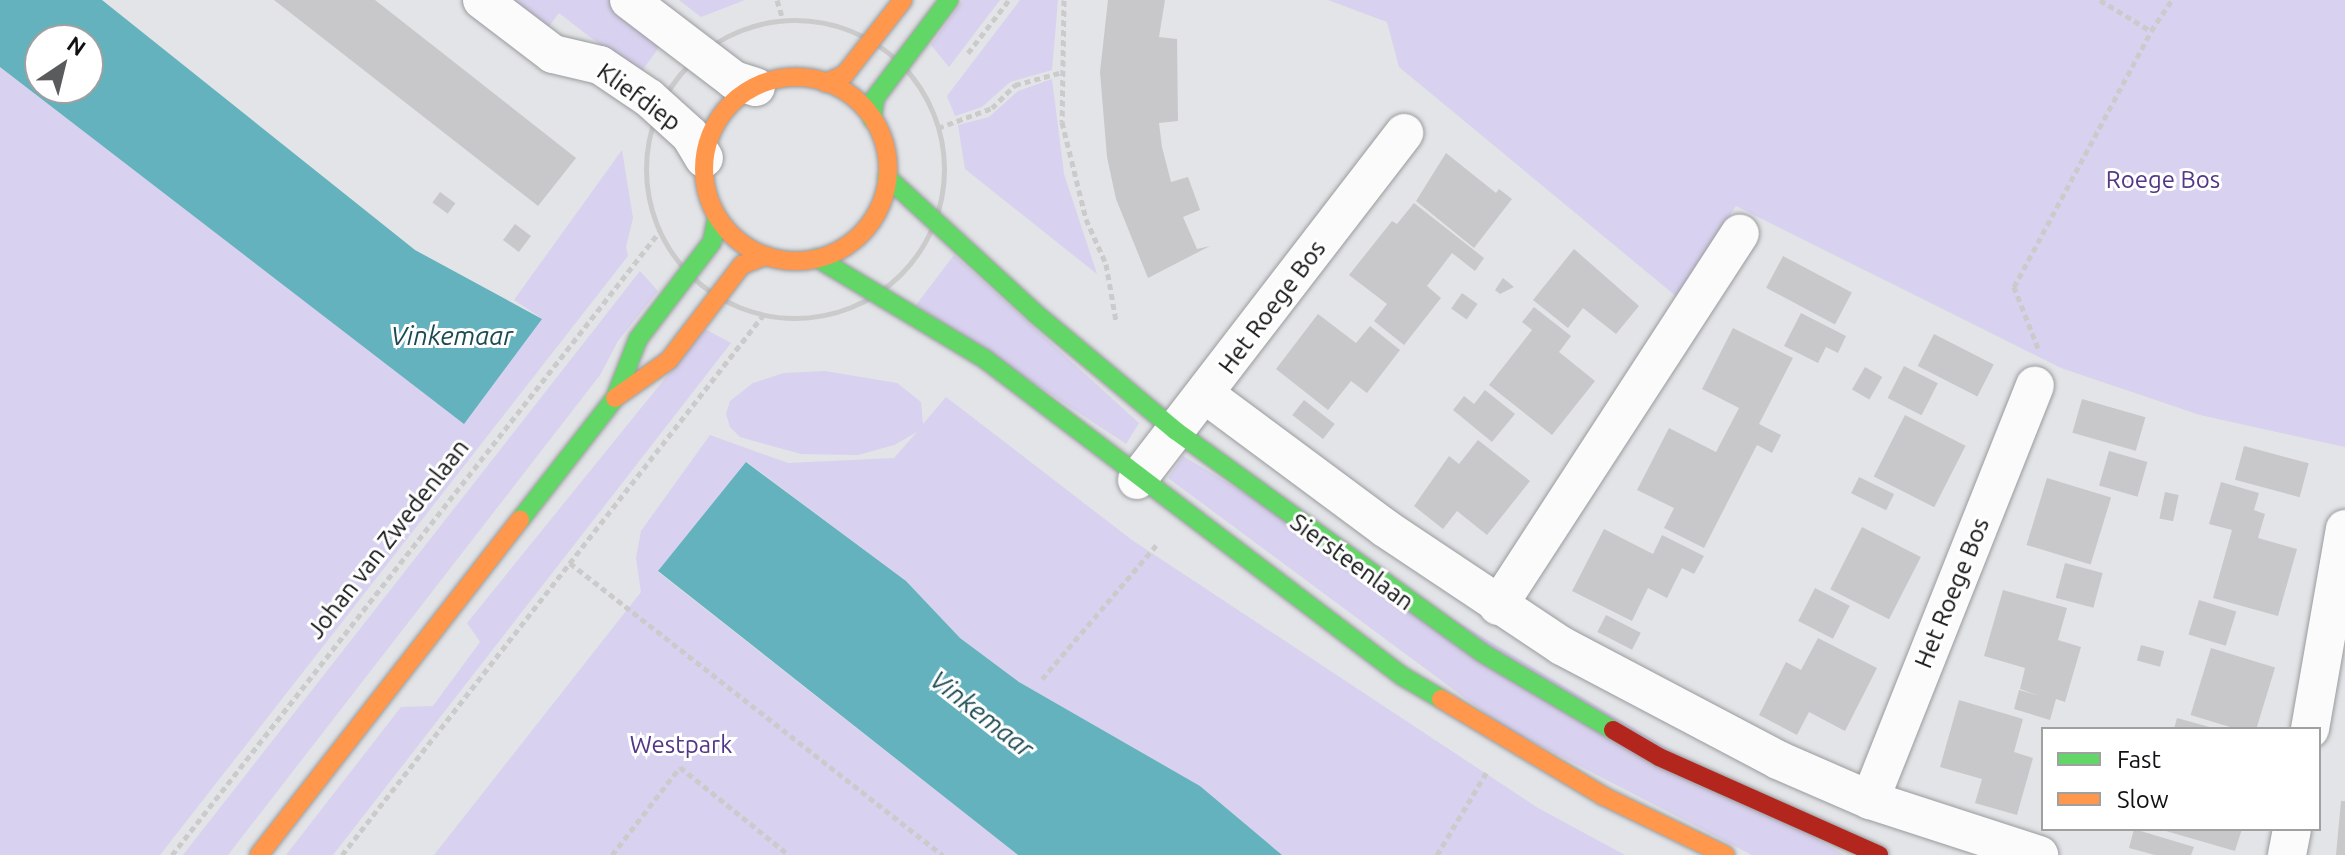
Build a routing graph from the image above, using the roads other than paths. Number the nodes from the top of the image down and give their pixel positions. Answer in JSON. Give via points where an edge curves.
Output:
{"nodes":[{"id":1,"x":482,"y":0,"type":"edge"},
{"id":2,"x":629,"y":0,"type":"edge"},
{"id":3,"x":903,"y":0,"type":"edge"},
{"id":4,"x":949,"y":0,"type":"edge"},
{"id":5,"x":826,"y":83,"type":"junction"},
{"id":6,"x":756,"y":87,"type":"junction"},
{"id":7,"x":872,"y":119,"type":"junction"},
{"id":8,"x":1404,"y":133,"type":"dead end"},
{"id":9,"x":704,"y":158,"type":"junction"},
{"id":10,"x":887,"y":177,"type":"junction"},
{"id":11,"x":717,"y":216,"type":"junction"},
{"id":12,"x":1740,"y":234,"type":"dead end"},
{"id":13,"x":766,"y":256,"type":"junction"},
{"id":14,"x":817,"y":258,"type":"junction"},
{"id":15,"x":2035,"y":386,"type":"road end"},
{"id":16,"x":1206,"y":395,"type":"junction"},
{"id":17,"x":615,"y":398,"type":"junction"},
{"id":18,"x":1176,"y":431,"type":"junction"},
{"id":19,"x":1137,"y":480,"type":"junction"},
{"id":20,"x":2345,"y":529,"type":"edge"},
{"id":21,"x":1498,"y":606,"type":"junction"},
{"id":22,"x":2310,"y":727,"type":"edge"},
{"id":23,"x":1870,"y":800,"type":"junction"},
{"id":24,"x":2292,"y":831,"type":"edge"},
{"id":25,"x":259,"y":855,"type":"edge"},
{"id":26,"x":1725,"y":855,"type":"edge"},
{"id":27,"x":1879,"y":855,"type":"edge"},
{"id":28,"x":2039,"y":855,"type":"edge"},
{"id":29,"x":2287,"y":855,"type":"edge"}],
"edges":[{"from":1,"to":9,"type":"street","name":"Kliefdiep","via":[[553,54],[600,65],[649,98],[690,135]]},
{"from":2,"to":6,"type":"street","via":[[734,80]]},
{"from":3,"to":5,"type":"main road","via":[[845,74]]},
{"from":4,"to":7,"type":"main road","via":[[875,98]]},
{"from":5,"to":6,"type":"main road","via":[[793,77]]},
{"from":5,"to":7,"type":"main road","via":[[855,98]]},
{"from":6,"to":9,"type":"main road","via":[[723,113]]},
{"from":7,"to":10,"type":"main road","via":[[886,155]]},
{"from":8,"to":16,"type":"street","name":"Het Roege Bos"},
{"from":9,"to":11,"type":"main road","via":[[707,191]]},
{"from":10,"to":14,"type":"main road","via":[[881,203],[863,231],[837,251]]},
{"from":10,"to":18,"type":"main road","name":"Siersteenlaan","via":[[1036,314]]},
{"from":11,"to":13,"type":"main road","via":[[743,244]]},
{"from":11,"to":17,"type":"main road","via":[[712,242],[638,339]]},
{"from":12,"to":21,"type":"street"},
{"from":13,"to":14,"type":"main road","via":[[789,261]]},
{"from":13,"to":17,"type":"main road","via":[[742,265],[669,360]]},
{"from":14,"to":19,"type":"main road","via":[[985,359]]},
{"from":15,"to":23,"type":"street","name":"Het Roege Bos"},
{"from":16,"to":18,"type":"street","name":"Het Roege Bos"},
{"from":16,"to":21,"type":"street","name":"Siersteenlaan"},
{"from":17,"to":25,"type":"main road"},
{"from":18,"to":19,"type":"street","name":"Het Roege Bos"},
{"from":18,"to":27,"type":"main road","name":"Siersteenlaan","via":[[1323,542],[1536,689],[1659,757]]},
{"from":19,"to":26,"type":"main road","via":[[1402,676],[1603,796]]},
{"from":20,"to":22,"type":"street"},
{"from":21,"to":23,"type":"street","name":"Siersteenlaan","via":[[1562,646],[1778,760]]},
{"from":23,"to":28,"type":"street","name":"Siersteenlaan"},
{"from":24,"to":29,"type":"street"}]}
